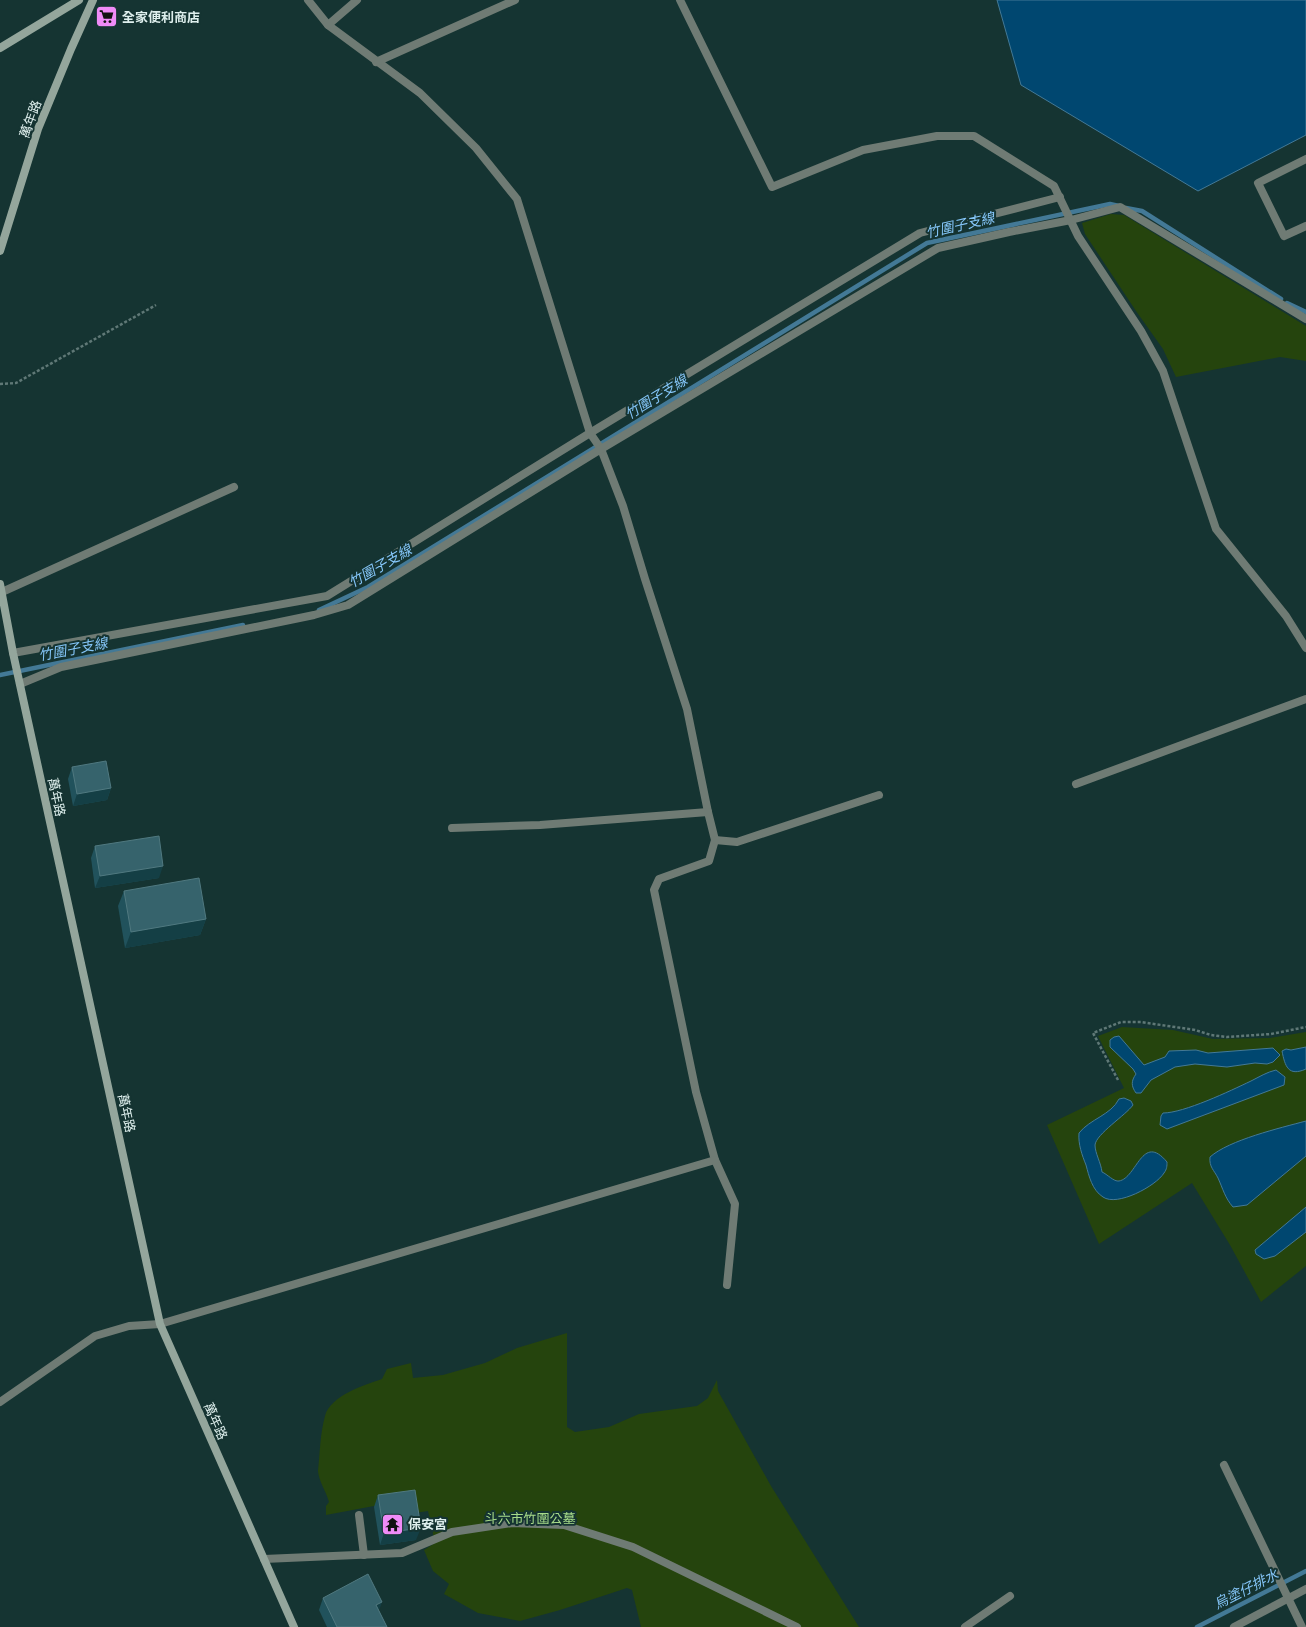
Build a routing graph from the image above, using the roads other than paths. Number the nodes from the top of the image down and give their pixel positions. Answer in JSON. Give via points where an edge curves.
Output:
{"nodes":[{"id":1,"x":79,"y":0,"type":"edge"},
{"id":2,"x":93,"y":0,"type":"edge"},
{"id":3,"x":308,"y":0,"type":"edge"},
{"id":4,"x":357,"y":0,"type":"edge"},
{"id":5,"x":515,"y":0,"type":"edge"},
{"id":6,"x":680,"y":0,"type":"edge"},
{"id":7,"x":328,"y":25,"type":"junction"},
{"id":8,"x":0,"y":48,"type":"edge"},
{"id":9,"x":376,"y":62,"type":"junction"},
{"id":10,"x":1306,"y":159,"type":"edge"},
{"id":11,"x":1060,"y":197,"type":"junction"},
{"id":12,"x":1071,"y":220,"type":"junction"},
{"id":13,"x":1306,"y":226,"type":"edge"},
{"id":14,"x":0,"y":251,"type":"edge"},
{"id":15,"x":1306,"y":319,"type":"edge"},
{"id":16,"x":590,"y":433,"type":"junction"},
{"id":17,"x":601,"y":449,"type":"junction"},
{"id":18,"x":234,"y":487,"type":"dead end"},
{"id":19,"x":1,"y":588,"type":"edge"},
{"id":20,"x":1306,"y":648,"type":"edge"},
{"id":21,"x":13,"y":653,"type":"junction"},
{"id":22,"x":20,"y":684,"type":"junction"},
{"id":23,"x":1306,"y":699,"type":"edge"},
{"id":24,"x":1076,"y":784,"type":"dead end"},
{"id":25,"x":879,"y":795,"type":"dead end"},
{"id":26,"x":708,"y":812,"type":"junction"},
{"id":27,"x":452,"y":828,"type":"dead end"},
{"id":28,"x":715,"y":840,"type":"junction"},
{"id":29,"x":715,"y":1160,"type":"junction"},
{"id":30,"x":726,"y":1285,"type":"dead end"},
{"id":31,"x":160,"y":1324,"type":"junction"},
{"id":32,"x":0,"y":1402,"type":"edge"},
{"id":33,"x":1224,"y":1465,"type":"dead end"},
{"id":34,"x":359,"y":1516,"type":"dead end"},
{"id":35,"x":364,"y":1555,"type":"junction"},
{"id":36,"x":264,"y":1559,"type":"junction"},
{"id":37,"x":1306,"y":1589,"type":"edge"},
{"id":38,"x":1286,"y":1594,"type":"junction"},
{"id":39,"x":1010,"y":1596,"type":"dead end"},
{"id":40,"x":294,"y":1627,"type":"edge"},
{"id":41,"x":797,"y":1627,"type":"edge"},
{"id":42,"x":965,"y":1627,"type":"edge"},
{"id":43,"x":1234,"y":1627,"type":"edge"},
{"id":44,"x":1302,"y":1627,"type":"edge"}],
"edges":[{"from":1,"to":8,"type":"street"},
{"from":2,"to":14,"type":"street","name":"萬年路","via":[[38,129]]},
{"from":3,"to":7,"type":"street"},
{"from":4,"to":7,"type":"street"},
{"from":5,"to":9,"type":"street"},
{"from":6,"to":11,"type":"street","via":[[772,187],[863,150],[937,136],[974,136],[1054,186]]},
{"from":7,"to":9,"type":"street"},
{"from":9,"to":16,"type":"street","via":[[420,93],[476,148],[517,199]]},
{"from":10,"to":13,"type":"street","via":[[1258,183],[1284,236]]},
{"from":11,"to":12,"type":"street"},
{"from":11,"to":16,"type":"street","via":[[920,234]]},
{"from":12,"to":15,"type":"street","via":[[1120,207]]},
{"from":12,"to":17,"type":"street","via":[[938,248]]},
{"from":12,"to":20,"type":"street","via":[[1078,236],[1141,331],[1163,372],[1216,529],[1286,616]]},
{"from":16,"to":17,"type":"street"},
{"from":16,"to":21,"type":"street","via":[[327,596]]},
{"from":17,"to":22,"type":"street","via":[[348,604],[314,615],[61,668]]},
{"from":17,"to":26,"type":"street","via":[[623,506],[687,709]]},
{"from":18,"to":19,"type":"street"},
{"from":19,"to":21,"type":"street","name":"萬年路"},
{"from":21,"to":22,"type":"street","name":"萬年路"},
{"from":22,"to":31,"type":"street","name":"萬年路"},
{"from":23,"to":24,"type":"street"},
{"from":25,"to":28,"type":"street","via":[[737,842]]},
{"from":26,"to":27,"type":"street","via":[[540,825]]},
{"from":26,"to":28,"type":"street"},
{"from":28,"to":29,"type":"street","via":[[709,861],[659,878],[654,890],[696,1092]]},
{"from":29,"to":30,"type":"street","via":[[735,1204]]},
{"from":29,"to":31,"type":"street"},
{"from":31,"to":32,"type":"street","via":[[128,1326],[95,1336]]},
{"from":31,"to":36,"type":"street","name":"萬年路"},
{"from":33,"to":38,"type":"street"},
{"from":34,"to":35,"type":"street"},
{"from":35,"to":36,"type":"street"},
{"from":35,"to":41,"type":"street","via":[[402,1553],[452,1532],[512,1523],[564,1525],[633,1547]]},
{"from":36,"to":40,"type":"street","name":"萬年路"},
{"from":37,"to":38,"type":"street"},
{"from":38,"to":43,"type":"street"},
{"from":38,"to":44,"type":"street"},
{"from":39,"to":42,"type":"street"}]}
